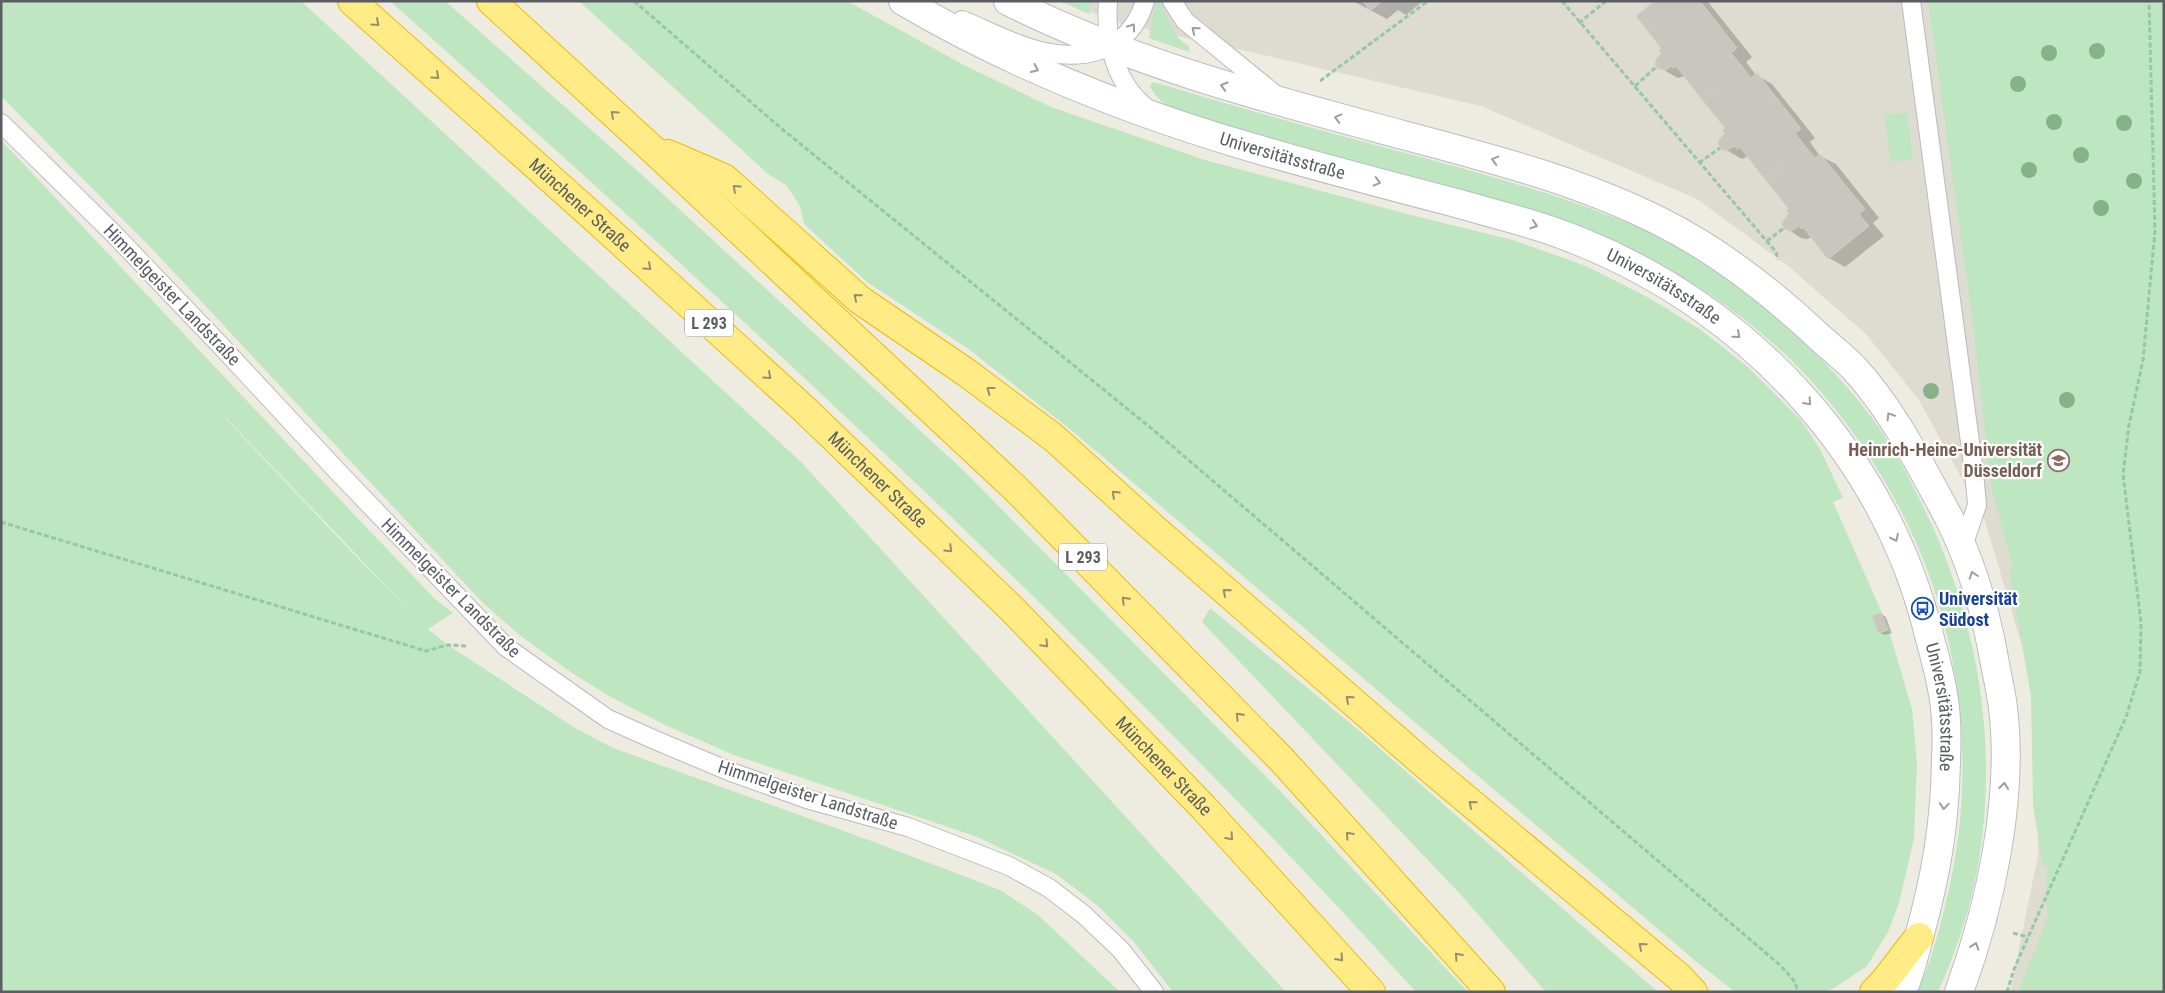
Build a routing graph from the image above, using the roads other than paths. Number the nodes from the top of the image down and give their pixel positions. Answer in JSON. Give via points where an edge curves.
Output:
{"nodes":[{"id":1,"x":352,"y":1,"type":"edge"},
{"id":2,"x":491,"y":1,"type":"edge"},
{"id":3,"x":1008,"y":1,"type":"edge"},
{"id":4,"x":1108,"y":1,"type":"edge"},
{"id":5,"x":1145,"y":1,"type":"edge"},
{"id":6,"x":1172,"y":1,"type":"edge"},
{"id":7,"x":1911,"y":1,"type":"edge"},
{"id":8,"x":909,"y":4,"type":"edge"},
{"id":9,"x":1111,"y":46,"type":"junction"},
{"id":10,"x":1288,"y":104,"type":"junction"},
{"id":11,"x":1162,"y":119,"type":"junction"},
{"id":12,"x":1,"y":123,"type":"edge"},
{"id":13,"x":650,"y":146,"type":"junction"},
{"id":14,"x":1963,"y":546,"type":"junction"},
{"id":15,"x":1919,"y":937,"type":"junction"},
{"id":16,"x":1686,"y":985,"type":"edge"},
{"id":17,"x":1154,"y":992,"type":"edge"},
{"id":18,"x":1371,"y":992,"type":"edge"},
{"id":19,"x":1491,"y":992,"type":"edge"},
{"id":20,"x":1705,"y":992,"type":"edge"},
{"id":21,"x":1874,"y":992,"type":"edge"},
{"id":22,"x":1902,"y":992,"type":"edge"},
{"id":23,"x":1959,"y":992,"type":"edge"}],
"edges":[{"from":1,"to":18,"type":"highway","name":"Münchener Straße","number":"L 293","one_way":true,"via":[[803,408],[1004,602],[1204,808]]},
{"from":13,"to":2,"type":"highway","number":"L 293","one_way":true},
{"from":3,"to":9,"type":"street"},
{"from":4,"to":9,"type":"lane"},
{"from":9,"to":5,"type":"lane","one_way":true,"via":[[1132,30]]},
{"from":10,"to":6,"type":"lane","one_way":true,"via":[[1185,21]]},
{"from":7,"to":14,"type":"lane","via":[[1974,472],[1977,505]]},
{"from":8,"to":9,"type":"lane","via":[[950,16],[1030,48],[1053,53],[1092,53]]},
{"from":8,"to":11,"type":"street","name":"Universitätsstraße","one_way":true,"via":[[1050,76]]},
{"from":10,"to":9,"type":"street","one_way":true,"via":[[1210,82]]},
{"from":9,"to":11,"type":"lane","via":[[1123,82],[1132,95]]},
{"from":14,"to":10,"type":"street","one_way":true,"via":[[1888,412],[1853,368],[1789,309],[1723,258],[1662,222],[1542,173]]},
{"from":11,"to":15,"type":"street","name":"Universitätsstraße","one_way":true,"via":[[1529,224],[1581,242],[1639,268],[1687,296],[1774,367],[1811,406],[1845,450],[1878,502],[1900,550],[1923,609],[1944,697],[1946,788],[1942,836]]},
{"from":12,"to":17,"type":"lane","name":"Himmelgeister Landstraße","via":[[112,232],[506,647],[608,718],[655,740],[731,772],[799,796],[908,827],[1010,866],[1049,888],[1083,914],[1121,950]]},
{"from":16,"to":13,"type":"highway","one_way":true,"via":[[1429,768],[1054,438],[967,373],[860,300],[724,178]]},
{"from":19,"to":13,"type":"highway","number":"L 293","one_way":true,"via":[[1282,760],[1016,489]]},
{"from":23,"to":14,"type":"street","one_way":true,"via":[[1979,934],[1991,879],[2006,768],[2003,709],[1987,619]]},
{"from":15,"to":21,"type":"highway"},
{"from":15,"to":22,"type":"street","name":"Universitätsstraße","via":[[1911,972]]},
{"from":16,"to":20,"type":"highway"}]}
